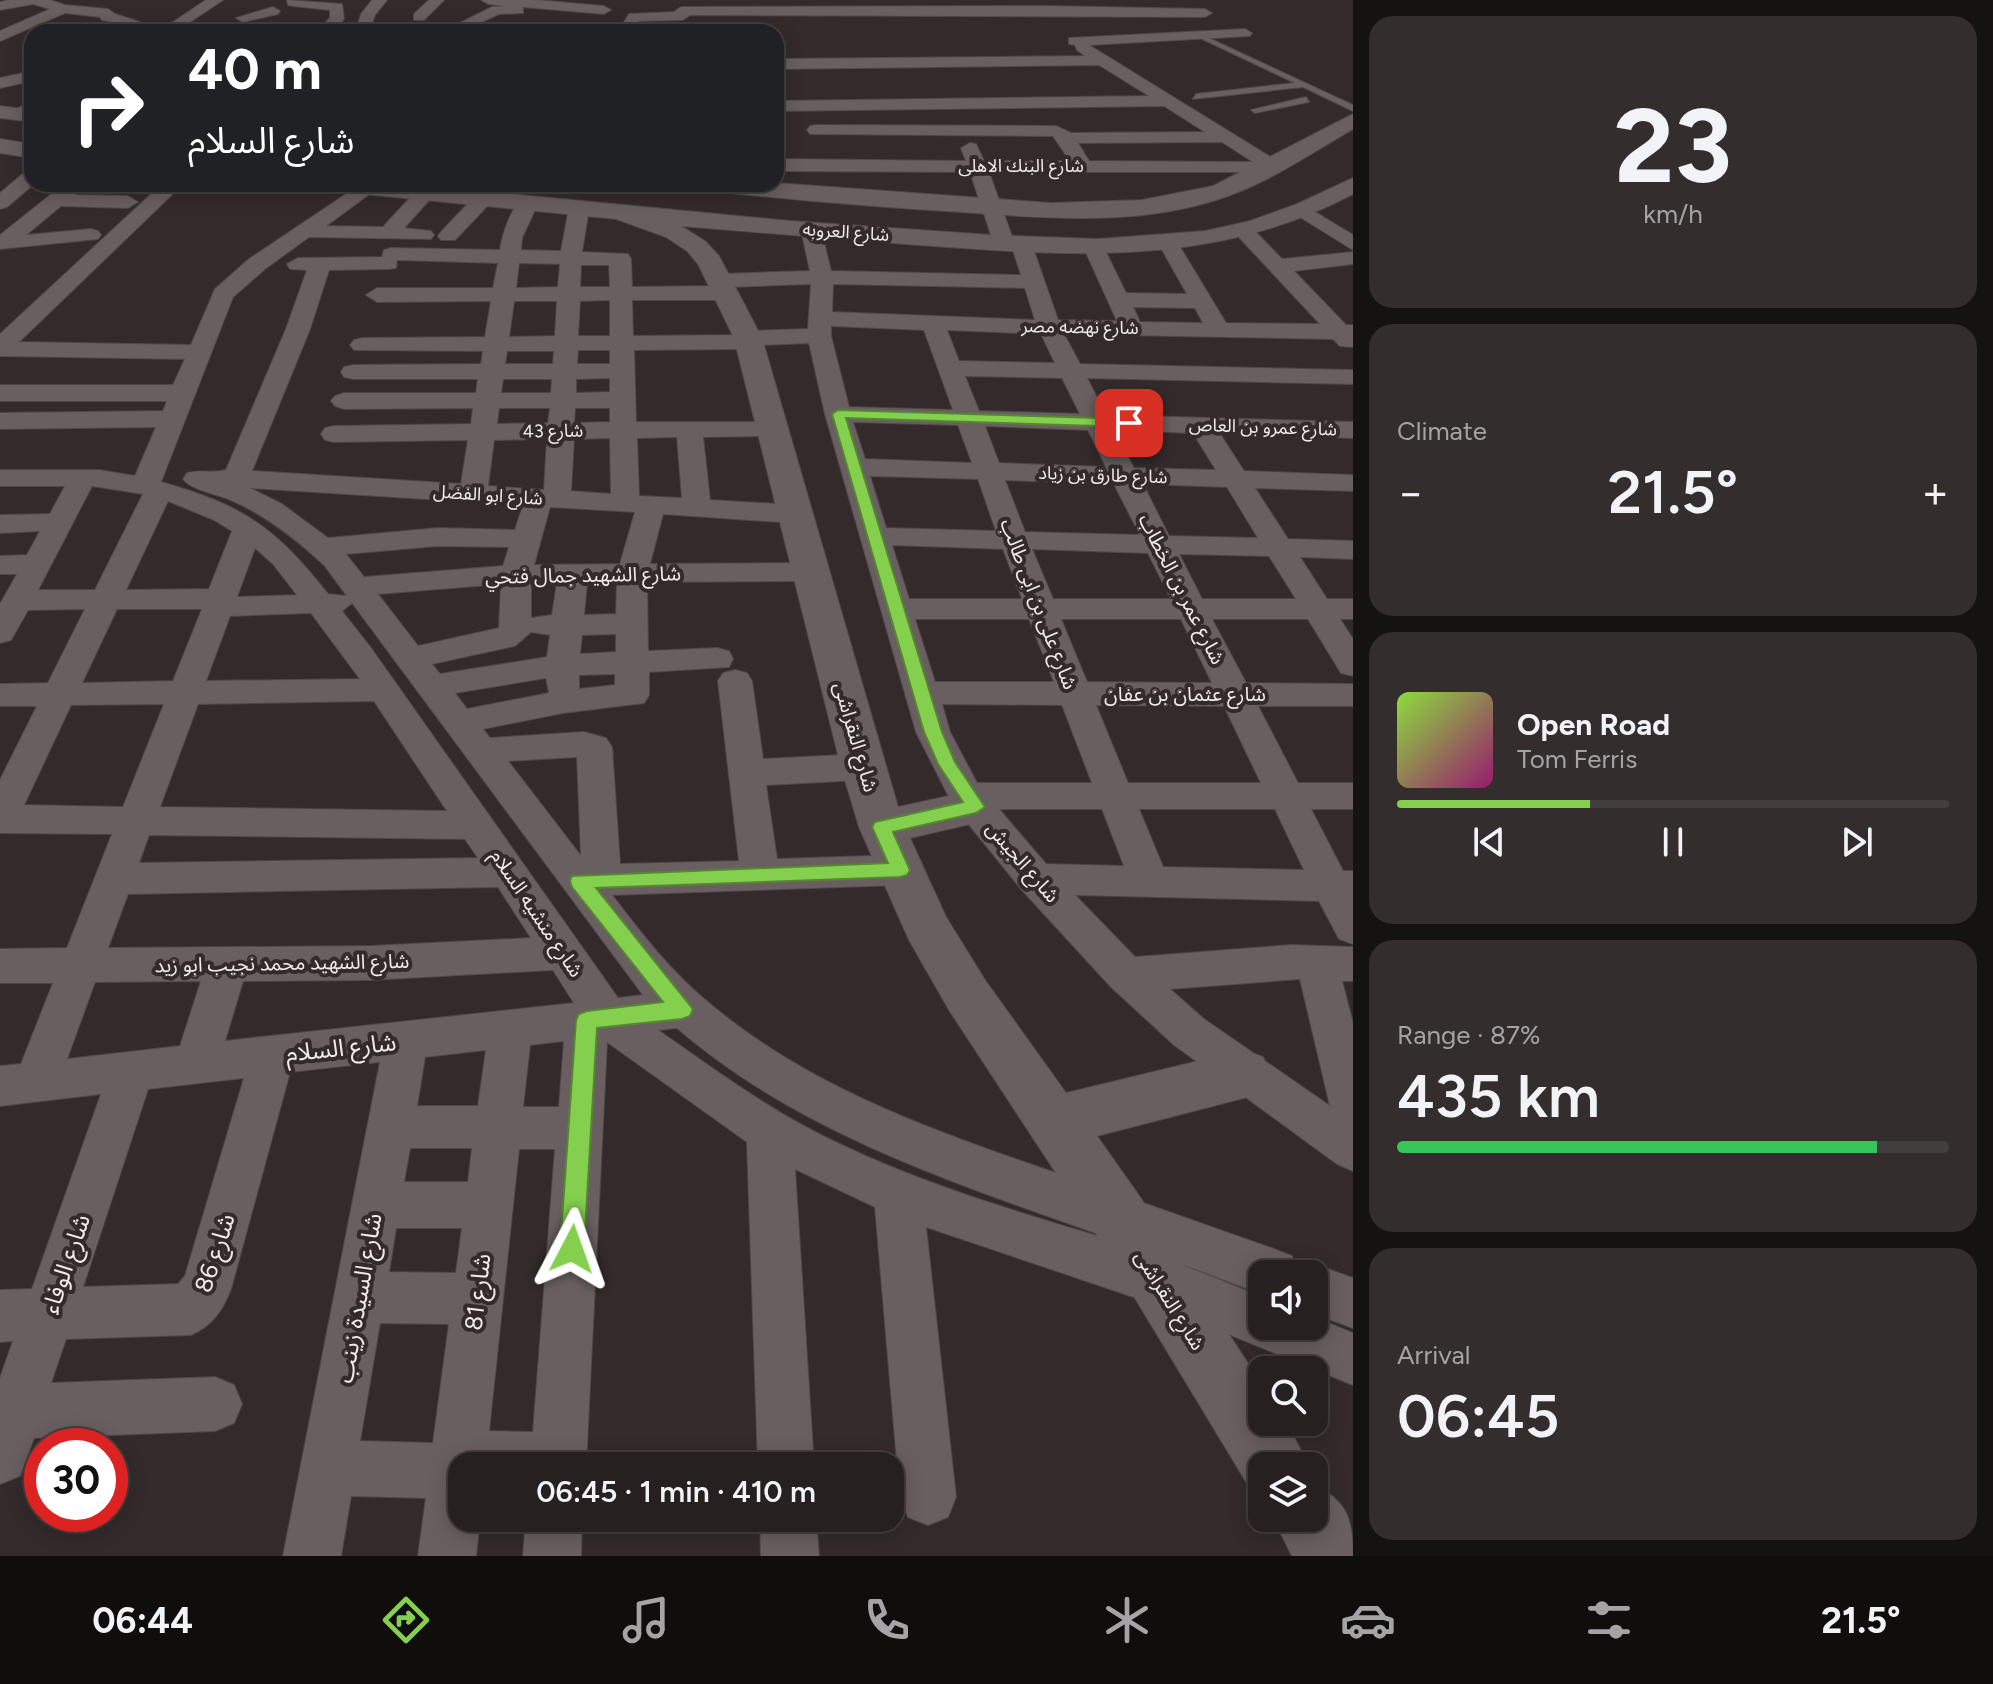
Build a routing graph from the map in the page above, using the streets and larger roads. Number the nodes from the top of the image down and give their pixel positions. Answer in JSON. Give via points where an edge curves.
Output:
{"nodes":[{"id":1,"x":34,"y":0,"type":"edge"},
{"id":2,"x":216,"y":0,"type":"edge"},
{"id":3,"x":380,"y":0,"type":"edge"},
{"id":4,"x":437,"y":0,"type":"edge"},
{"id":5,"x":488,"y":0,"type":"edge"},
{"id":6,"x":1151,"y":0,"type":"edge"},
{"id":7,"x":293,"y":2,"type":"dead end"},
{"id":8,"x":609,"y":5,"type":"edge"},
{"id":9,"x":796,"y":5,"type":"edge"},
{"id":10,"x":840,"y":5,"type":"edge"},
{"id":11,"x":941,"y":5,"type":"edge"},
{"id":12,"x":981,"y":5,"type":"edge"},
{"id":13,"x":1042,"y":5,"type":"edge"},
{"id":14,"x":0,"y":6,"type":"edge"},
{"id":15,"x":750,"y":6,"type":"edge"},
{"id":16,"x":514,"y":7,"type":"junction"},
{"id":17,"x":1120,"y":7,"type":"edge"},
{"id":18,"x":63,"y":9,"type":"junction"},
{"id":19,"x":909,"y":12,"type":"edge"},
{"id":20,"x":1085,"y":12,"type":"edge"},
{"id":21,"x":1163,"y":12,"type":"junction"},
{"id":22,"x":1205,"y":13,"type":"dead end"},
{"id":23,"x":419,"y":17,"type":"dead end"},
{"id":24,"x":685,"y":21,"type":"edge"},
{"id":25,"x":28,"y":24,"type":"edge"},
{"id":26,"x":126,"y":24,"type":"edge"},
{"id":27,"x":178,"y":24,"type":"edge"},
{"id":28,"x":244,"y":24,"type":"edge"},
{"id":29,"x":338,"y":24,"type":"edge"},
{"id":30,"x":365,"y":24,"type":"edge"},
{"id":31,"x":469,"y":24,"type":"edge"},
{"id":32,"x":522,"y":24,"type":"edge"},
{"id":33,"x":589,"y":24,"type":"edge"},
{"id":34,"x":24,"y":26,"type":"edge"},
{"id":35,"x":998,"y":26,"type":"junction"},
{"id":36,"x":847,"y":27,"type":"dead end"},
{"id":37,"x":801,"y":28,"type":"dead end"},
{"id":38,"x":1245,"y":33,"type":"dead end"},
{"id":39,"x":0,"y":36,"type":"edge"},
{"id":40,"x":1200,"y":36,"type":"junction"},
{"id":41,"x":1146,"y":38,"type":"junction"},
{"id":42,"x":1066,"y":39,"type":"junction"},
{"id":43,"x":965,"y":44,"type":"dead end"},
{"id":44,"x":1012,"y":44,"type":"dead end"},
{"id":45,"x":853,"y":45,"type":"dead end"},
{"id":46,"x":923,"y":45,"type":"dead end"},
{"id":47,"x":805,"y":46,"type":"dead end"},
{"id":48,"x":975,"y":61,"type":"junction"},
{"id":49,"x":1026,"y":61,"type":"junction"},
{"id":50,"x":931,"y":62,"type":"junction"},
{"id":51,"x":784,"y":68,"type":"edge"},
{"id":52,"x":0,"y":71,"type":"edge"},
{"id":53,"x":861,"y":75,"type":"junction"},
{"id":54,"x":784,"y":77,"type":"edge"},
{"id":55,"x":24,"y":79,"type":"edge"},
{"id":56,"x":1134,"y":80,"type":"junction"},
{"id":57,"x":1099,"y":81,"type":"junction"},
{"id":58,"x":24,"y":82,"type":"edge"},
{"id":59,"x":0,"y":84,"type":"edge"},
{"id":60,"x":814,"y":85,"type":"junction"},
{"id":61,"x":784,"y":92,"type":"edge"},
{"id":62,"x":1167,"y":101,"type":"junction"},
{"id":63,"x":784,"y":102,"type":"edge"},
{"id":64,"x":950,"y":103,"type":"junction"},
{"id":65,"x":1001,"y":103,"type":"junction"},
{"id":66,"x":870,"y":105,"type":"junction"},
{"id":67,"x":1116,"y":108,"type":"junction"},
{"id":68,"x":1066,"y":109,"type":"junction"},
{"id":69,"x":1189,"y":114,"type":"junction"},
{"id":70,"x":1353,"y":120,"type":"edge"},
{"id":71,"x":800,"y":130,"type":"dead end"},
{"id":72,"x":824,"y":130,"type":"junction"},
{"id":73,"x":847,"y":130,"type":"junction"},
{"id":74,"x":961,"y":130,"type":"junction"},
{"id":75,"x":1018,"y":130,"type":"junction"},
{"id":76,"x":1225,"y":137,"type":"junction"},
{"id":77,"x":1066,"y":138,"type":"junction"},
{"id":78,"x":1134,"y":138,"type":"junction"},
{"id":79,"x":0,"y":146,"type":"edge"},
{"id":80,"x":24,"y":150,"type":"edge"},
{"id":81,"x":784,"y":165,"type":"edge"},
{"id":82,"x":843,"y":165,"type":"junction"},
{"id":83,"x":901,"y":166,"type":"junction"},
{"id":84,"x":978,"y":166,"type":"junction"},
{"id":85,"x":1033,"y":166,"type":"junction"},
{"id":86,"x":1073,"y":167,"type":"junction"},
{"id":87,"x":1268,"y":167,"type":"junction"},
{"id":88,"x":24,"y":182,"type":"edge"},
{"id":89,"x":1075,"y":186,"type":"dead end"},
{"id":90,"x":784,"y":189,"type":"edge"},
{"id":91,"x":1346,"y":190,"type":"edge"},
{"id":92,"x":66,"y":192,"type":"edge"},
{"id":93,"x":139,"y":192,"type":"edge"},
{"id":94,"x":164,"y":192,"type":"edge"},
{"id":95,"x":341,"y":192,"type":"edge"},
{"id":96,"x":415,"y":192,"type":"edge"},
{"id":97,"x":546,"y":192,"type":"edge"},
{"id":98,"x":425,"y":193,"type":"junction"},
{"id":99,"x":492,"y":194,"type":"edge"},
{"id":100,"x":1202,"y":197,"type":"junction"},
{"id":101,"x":56,"y":200,"type":"junction"},
{"id":102,"x":1,"y":201,"type":"edge"},
{"id":103,"x":128,"y":202,"type":"junction"},
{"id":104,"x":903,"y":202,"type":"junction"},
{"id":105,"x":533,"y":203,"type":"junction"},
{"id":106,"x":994,"y":208,"type":"junction"},
{"id":107,"x":1048,"y":209,"type":"junction"},
{"id":108,"x":599,"y":210,"type":"junction"},
{"id":109,"x":1302,"y":210,"type":"junction"},
{"id":110,"x":126,"y":228,"type":"junction"},
{"id":111,"x":1242,"y":229,"type":"junction"},
{"id":112,"x":96,"y":231,"type":"junction"},
{"id":113,"x":305,"y":231,"type":"junction"},
{"id":114,"x":1167,"y":241,"type":"junction"},
{"id":115,"x":1013,"y":244,"type":"junction"},
{"id":116,"x":1353,"y":244,"type":"edge"},
{"id":117,"x":1093,"y":246,"type":"junction"},
{"id":118,"x":3,"y":247,"type":"edge"},
{"id":119,"x":1062,"y":247,"type":"junction"},
{"id":120,"x":817,"y":255,"type":"junction"},
{"id":121,"x":1353,"y":258,"type":"edge"},
{"id":122,"x":388,"y":259,"type":"junction"},
{"id":123,"x":449,"y":259,"type":"junction"},
{"id":124,"x":64,"y":260,"type":"junction"},
{"id":125,"x":257,"y":264,"type":"junction"},
{"id":126,"x":320,"y":264,"type":"junction"},
{"id":127,"x":508,"y":265,"type":"junction"},
{"id":128,"x":570,"y":266,"type":"junction"},
{"id":129,"x":1277,"y":266,"type":"junction"},
{"id":130,"x":1107,"y":275,"type":"junction"},
{"id":131,"x":1134,"y":276,"type":"dead end"},
{"id":132,"x":1161,"y":276,"type":"dead end"},
{"id":133,"x":1188,"y":277,"type":"junction"},
{"id":134,"x":1034,"y":281,"type":"junction"},
{"id":135,"x":971,"y":282,"type":"junction"},
{"id":136,"x":1324,"y":283,"type":"dead end"},
{"id":137,"x":1295,"y":285,"type":"junction"},
{"id":138,"x":41,"y":293,"type":"junction"},
{"id":139,"x":622,"y":297,"type":"junction"},
{"id":140,"x":1118,"y":300,"type":"junction"},
{"id":141,"x":730,"y":301,"type":"junction"},
{"id":142,"x":1202,"y":301,"type":"junction"},
{"id":143,"x":1353,"y":307,"type":"edge"},
{"id":144,"x":1317,"y":308,"type":"junction"},
{"id":145,"x":933,"y":323,"type":"junction"},
{"id":146,"x":979,"y":325,"type":"junction"},
{"id":147,"x":1049,"y":327,"type":"junction"},
{"id":148,"x":493,"y":328,"type":"junction"},
{"id":149,"x":819,"y":328,"type":"junction"},
{"id":150,"x":1136,"y":329,"type":"junction"},
{"id":151,"x":1228,"y":331,"type":"junction"},
{"id":152,"x":566,"y":332,"type":"junction"},
{"id":153,"x":1349,"y":337,"type":"edge"},
{"id":154,"x":362,"y":345,"type":"junction"},
{"id":155,"x":431,"y":345,"type":"junction"},
{"id":156,"x":0,"y":348,"type":"edge"},
{"id":157,"x":199,"y":352,"type":"junction"},
{"id":158,"x":950,"y":368,"type":"junction"},
{"id":159,"x":424,"y":371,"type":"junction"},
{"id":160,"x":492,"y":371,"type":"junction"},
{"id":161,"x":564,"y":371,"type":"junction"},
{"id":162,"x":624,"y":371,"type":"junction"},
{"id":163,"x":1071,"y":371,"type":"junction"},
{"id":164,"x":353,"y":372,"type":"junction"},
{"id":165,"x":1164,"y":373,"type":"junction"},
{"id":166,"x":1270,"y":375,"type":"junction"},
{"id":167,"x":1353,"y":377,"type":"edge"},
{"id":168,"x":0,"y":393,"type":"edge"},
{"id":169,"x":182,"y":393,"type":"junction"},
{"id":170,"x":487,"y":400,"type":"junction"},
{"id":171,"x":562,"y":400,"type":"junction"},
{"id":172,"x":624,"y":400,"type":"junction"},
{"id":173,"x":344,"y":401,"type":"junction"},
{"id":174,"x":417,"y":401,"type":"junction"},
{"id":175,"x":838,"y":414,"type":"junction"},
{"id":176,"x":968,"y":418,"type":"junction"},
{"id":177,"x":172,"y":419,"type":"junction"},
{"id":178,"x":0,"y":421,"type":"edge"},
{"id":179,"x":1097,"y":422,"type":"junction"},
{"id":180,"x":1196,"y":425,"type":"junction"},
{"id":181,"x":772,"y":428,"type":"junction"},
{"id":182,"x":1310,"y":429,"type":"junction"},
{"id":183,"x":689,"y":430,"type":"junction"},
{"id":184,"x":1353,"y":430,"type":"edge"},
{"id":185,"x":561,"y":431,"type":"junction"},
{"id":186,"x":624,"y":431,"type":"junction"},
{"id":187,"x":482,"y":432,"type":"junction"},
{"id":188,"x":410,"y":433,"type":"junction"},
{"id":189,"x":334,"y":434,"type":"junction"},
{"id":190,"x":0,"y":461,"type":"edge"},
{"id":191,"x":854,"y":467,"type":"junction"},
{"id":192,"x":988,"y":471,"type":"junction"},
{"id":193,"x":1343,"y":473,"type":"edge"},
{"id":194,"x":1125,"y":475,"type":"junction"},
{"id":195,"x":0,"y":478,"type":"edge"},
{"id":196,"x":83,"y":478,"type":"junction"},
{"id":197,"x":236,"y":478,"type":"junction"},
{"id":198,"x":1234,"y":479,"type":"junction"},
{"id":199,"x":159,"y":480,"type":"junction"},
{"id":200,"x":318,"y":484,"type":"junction"},
{"id":201,"x":397,"y":489,"type":"junction"},
{"id":202,"x":465,"y":493,"type":"junction"},
{"id":203,"x":548,"y":498,"type":"junction"},
{"id":204,"x":638,"y":504,"type":"junction"},
{"id":205,"x":697,"y":508,"type":"junction"},
{"id":206,"x":795,"y":514,"type":"junction"},
{"id":207,"x":59,"y":522,"type":"junction"},
{"id":208,"x":0,"y":524,"type":"edge"},
{"id":209,"x":248,"y":528,"type":"junction"},
{"id":210,"x":875,"y":536,"type":"junction"},
{"id":211,"x":438,"y":537,"type":"junction"},
{"id":212,"x":527,"y":539,"type":"junction"},
{"id":213,"x":1014,"y":540,"type":"junction"},
{"id":214,"x":1160,"y":544,"type":"junction"},
{"id":215,"x":322,"y":547,"type":"junction"},
{"id":216,"x":1278,"y":548,"type":"junction"},
{"id":217,"x":1353,"y":550,"type":"edge"},
{"id":218,"x":37,"y":564,"type":"junction"},
{"id":219,"x":0,"y":565,"type":"edge"},
{"id":220,"x":811,"y":572,"type":"junction"},
{"id":221,"x":516,"y":574,"type":"junction"},
{"id":222,"x":573,"y":574,"type":"junction"},
{"id":223,"x":632,"y":574,"type":"junction"},
{"id":224,"x":361,"y":594,"type":"junction"},
{"id":225,"x":106,"y":600,"type":"junction"},
{"id":226,"x":219,"y":603,"type":"junction"},
{"id":227,"x":320,"y":604,"type":"junction"},
{"id":228,"x":896,"y":609,"type":"junction"},
{"id":229,"x":1041,"y":609,"type":"junction"},
{"id":230,"x":1193,"y":609,"type":"junction"},
{"id":231,"x":1317,"y":609,"type":"junction"},
{"id":232,"x":1353,"y":609,"type":"edge"},
{"id":233,"x":7,"y":616,"type":"edge"},
{"id":234,"x":632,"y":624,"type":"junction"},
{"id":235,"x":516,"y":625,"type":"junction"},
{"id":236,"x":567,"y":625,"type":"junction"},
{"id":237,"x":633,"y":662,"type":"junction"},
{"id":238,"x":562,"y":665,"type":"junction"},
{"id":239,"x":1353,"y":665,"type":"edge"},
{"id":240,"x":420,"y":672,"type":"junction"},
{"id":241,"x":384,"y":690,"type":"junction"},
{"id":242,"x":185,"y":693,"type":"junction"},
{"id":243,"x":922,"y":693,"type":"junction"},
{"id":244,"x":1074,"y":693,"type":"junction"},
{"id":245,"x":60,"y":694,"type":"junction"},
{"id":246,"x":1235,"y":694,"type":"junction"},
{"id":247,"x":0,"y":695,"type":"edge"},
{"id":248,"x":1353,"y":695,"type":"edge"},
{"id":249,"x":563,"y":702,"type":"junction"},
{"id":250,"x":469,"y":737,"type":"junction"},
{"id":251,"x":565,"y":745,"type":"junction"},
{"id":252,"x":863,"y":767,"type":"junction"},
{"id":253,"x":746,"y":773,"type":"junction"},
{"id":254,"x":1115,"y":795,"type":"junction"},
{"id":255,"x":1286,"y":796,"type":"junction"},
{"id":256,"x":1353,"y":796,"type":"edge"},
{"id":257,"x":971,"y":801,"type":"junction"},
{"id":258,"x":0,"y":818,"type":"edge"},
{"id":259,"x":136,"y":820,"type":"junction"},
{"id":260,"x":477,"y":825,"type":"junction"},
{"id":261,"x":882,"y":827,"type":"junction"},
{"id":262,"x":900,"y":870,"type":"junction"},
{"id":263,"x":509,"y":872,"type":"junction"},
{"id":264,"x":760,"y":875,"type":"junction"},
{"id":265,"x":114,"y":879,"type":"junction"},
{"id":266,"x":1036,"y":879,"type":"junction"},
{"id":267,"x":591,"y":881,"type":"junction"},
{"id":268,"x":1150,"y":883,"type":"junction"},
{"id":269,"x":1342,"y":886,"type":"edge"},
{"id":270,"x":1353,"y":928,"type":"edge"},
{"id":271,"x":564,"y":953,"type":"junction"},
{"id":272,"x":1335,"y":963,"type":"edge"},
{"id":273,"x":227,"y":964,"type":"junction"},
{"id":274,"x":0,"y":966,"type":"edge"},
{"id":275,"x":80,"y":966,"type":"junction"},
{"id":276,"x":1126,"y":975,"type":"junction"},
{"id":277,"x":682,"y":1009,"type":"junction"},
{"id":278,"x":597,"y":1019,"type":"junction"},
{"id":279,"x":510,"y":1029,"type":"junction"},
{"id":280,"x":406,"y":1041,"type":"junction"},
{"id":281,"x":273,"y":1055,"type":"junction"},
{"id":282,"x":196,"y":1064,"type":"junction"},
{"id":283,"x":131,"y":1072,"type":"junction"},
{"id":284,"x":1244,"y":1074,"type":"junction"},
{"id":285,"x":10,"y":1087,"type":"edge"},
{"id":286,"x":1353,"y":1107,"type":"edge"},
{"id":287,"x":1056,"y":1121,"type":"junction"},
{"id":288,"x":390,"y":1127,"type":"junction"},
{"id":289,"x":498,"y":1127,"type":"junction"},
{"id":290,"x":580,"y":1128,"type":"junction"},
{"id":291,"x":770,"y":1131,"type":"junction"},
{"id":292,"x":1353,"y":1149,"type":"edge"},
{"id":293,"x":898,"y":1194,"type":"junction"},
{"id":294,"x":376,"y":1205,"type":"junction"},
{"id":295,"x":488,"y":1205,"type":"junction"},
{"id":296,"x":1119,"y":1217,"type":"junction"},
{"id":297,"x":1248,"y":1264,"type":"edge"},
{"id":298,"x":1157,"y":1280,"type":"junction"},
{"id":299,"x":1328,"y":1294,"type":"edge"},
{"id":300,"x":360,"y":1297,"type":"junction"},
{"id":301,"x":477,"y":1299,"type":"junction"},
{"id":302,"x":1353,"y":1303,"type":"edge"},
{"id":303,"x":48,"y":1314,"type":"junction"},
{"id":304,"x":0,"y":1316,"type":"edge"},
{"id":305,"x":1248,"y":1317,"type":"edge"},
{"id":306,"x":1306,"y":1340,"type":"edge"},
{"id":307,"x":1353,"y":1359,"type":"edge"},
{"id":308,"x":215,"y":1404,"type":"dead end"},
{"id":309,"x":5,"y":1427,"type":"edge"},
{"id":310,"x":459,"y":1452,"type":"edge"},
{"id":311,"x":559,"y":1452,"type":"edge"},
{"id":312,"x":785,"y":1452,"type":"edge"},
{"id":313,"x":1266,"y":1452,"type":"edge"},
{"id":314,"x":448,"y":1464,"type":"edge"},
{"id":315,"x":328,"y":1468,"type":"junction"},
{"id":316,"x":928,"y":1497,"type":"dead end"},
{"id":317,"x":450,"y":1532,"type":"edge"},
{"id":318,"x":553,"y":1532,"type":"edge"},
{"id":319,"x":789,"y":1532,"type":"edge"},
{"id":320,"x":1317,"y":1532,"type":"edge"},
{"id":321,"x":312,"y":1556,"type":"edge"},
{"id":322,"x":447,"y":1556,"type":"edge"},
{"id":323,"x":552,"y":1556,"type":"edge"},
{"id":324,"x":790,"y":1556,"type":"edge"},
{"id":325,"x":1332,"y":1556,"type":"edge"}],
"edges":[{"from":1,"to":14,"type":"street"},
{"from":1,"to":18,"type":"street"},
{"from":2,"to":27,"type":"street"},
{"from":3,"to":30,"type":"street"},
{"from":4,"to":23,"type":"street"},
{"from":5,"to":16,"type":"street"},
{"from":6,"to":21,"type":"street"},
{"from":7,"to":29,"type":"street","via":[[335,6]]},
{"from":8,"to":16,"type":"street"},
{"from":8,"to":33,"type":"street"},
{"from":9,"to":10,"type":"street"},
{"from":9,"to":15,"type":"street"},
{"from":9,"to":37,"type":"street"},
{"from":10,"to":19,"type":"street"},
{"from":10,"to":36,"type":"street"},
{"from":11,"to":12,"type":"street"},
{"from":11,"to":19,"type":"street"},
{"from":11,"to":35,"type":"street","via":[[962,26]]},
{"from":12,"to":13,"type":"street"},
{"from":12,"to":35,"type":"street"},
{"from":13,"to":20,"type":"street"},
{"from":13,"to":42,"type":"street"},
{"from":15,"to":24,"type":"street"},
{"from":16,"to":31,"type":"street"},
{"from":16,"to":32,"type":"street","via":[[534,15]]},
{"from":17,"to":20,"type":"street"},
{"from":17,"to":21,"type":"street"},
{"from":17,"to":41,"type":"street"},
{"from":18,"to":25,"type":"street"},
{"from":18,"to":26,"type":"street","via":[[105,12]]},
{"from":20,"to":42,"type":"street"},
{"from":21,"to":22,"type":"street"},
{"from":21,"to":40,"type":"street"},
{"from":28,"to":29,"type":"street","via":[[269,9]]},
{"from":34,"to":39,"type":"street"},
{"from":35,"to":42,"type":"street"},
{"from":38,"to":40,"type":"street"},
{"from":40,"to":41,"type":"street"},
{"from":41,"to":42,"type":"street"},
{"from":42,"to":49,"type":"street"},
{"from":42,"to":56,"type":"street"},
{"from":42,"to":57,"type":"street"},
{"from":43,"to":48,"type":"street"},
{"from":44,"to":49,"type":"street"},
{"from":45,"to":53,"type":"street"},
{"from":46,"to":50,"type":"street"},
{"from":47,"to":60,"type":"street"},
{"from":48,"to":49,"type":"street"},
{"from":48,"to":50,"type":"street"},
{"from":48,"to":65,"type":"street"},
{"from":49,"to":68,"type":"street"},
{"from":50,"to":53,"type":"street"},
{"from":50,"to":64,"type":"street"},
{"from":51,"to":60,"type":"street"},
{"from":52,"to":55,"type":"street"},
{"from":53,"to":60,"type":"street"},
{"from":53,"to":66,"type":"street"},
{"from":54,"to":60,"type":"street"},
{"from":56,"to":57,"type":"street"},
{"from":56,"to":62,"type":"street"},
{"from":57,"to":67,"type":"street"},
{"from":58,"to":59,"type":"street"},
{"from":60,"to":61,"type":"street"},
{"from":60,"to":63,"type":"street"},
{"from":60,"to":66,"type":"street"},
{"from":60,"to":72,"type":"street"},
{"from":62,"to":67,"type":"street"},
{"from":62,"to":69,"type":"street"},
{"from":64,"to":65,"type":"street"},
{"from":64,"to":66,"type":"street"},
{"from":64,"to":74,"type":"street"},
{"from":65,"to":68,"type":"street"},
{"from":65,"to":75,"type":"street"},
{"from":67,"to":68,"type":"street"},
{"from":67,"to":69,"type":"street"},
{"from":67,"to":78,"type":"street"},
{"from":69,"to":76,"type":"street"},
{"from":70,"to":87,"type":"street","name":"شارع العروبه"},
{"from":71,"to":72,"type":"street"},
{"from":72,"to":73,"type":"street"},
{"from":73,"to":74,"type":"street","via":[[906,137]]},
{"from":73,"to":82,"type":"street"},
{"from":74,"to":75,"type":"street"},
{"from":74,"to":84,"type":"street"},
{"from":75,"to":77,"type":"street","via":[[1056,131]]},
{"from":75,"to":85,"type":"street"},
{"from":76,"to":78,"type":"street"},
{"from":76,"to":87,"type":"street"},
{"from":77,"to":78,"type":"street"},
{"from":77,"to":86,"type":"street"},
{"from":79,"to":80,"type":"street"},
{"from":81,"to":82,"type":"street","name":"شارع البنك الاهلى"},
{"from":82,"to":83,"type":"street","name":"شارع البنك الاهلى"},
{"from":83,"to":84,"type":"street","name":"شارع البنك الاهلى"},
{"from":83,"to":104,"type":"street"},
{"from":84,"to":85,"type":"street","name":"شارع البنك الاهلى"},
{"from":84,"to":106,"type":"street"},
{"from":85,"to":86,"type":"street","name":"شارع البنك الاهلى"},
{"from":86,"to":87,"type":"street","name":"شارع البنك الاهلى"},
{"from":86,"to":89,"type":"street"},
{"from":87,"to":91,"type":"street"},
{"from":87,"to":100,"type":"street","name":"شارع العروبه"},
{"from":88,"to":102,"type":"street"},
{"from":90,"to":104,"type":"street","name":"شارع العروبه"},
{"from":91,"to":109,"type":"street","name":"شارع العروبه"},
{"from":92,"to":101,"type":"street"},
{"from":93,"to":103,"type":"street"},
{"from":94,"to":110,"type":"street"},
{"from":95,"to":113,"type":"street"},
{"from":96,"to":98,"type":"street","name":"شارع العروبه"},
{"from":97,"to":105,"type":"street"},
{"from":98,"to":99,"type":"street","name":"شارع العروبه"},
{"from":98,"to":122,"type":"street"},
{"from":99,"to":105,"type":"street","name":"شارع العروبه"},
{"from":99,"to":123,"type":"street"},
{"from":100,"to":107,"type":"street","name":"شارع العروبه","via":[[1151,205]]},
{"from":100,"to":111,"type":"street"},
{"from":101,"to":103,"type":"street"},
{"from":101,"to":118,"type":"street"},
{"from":103,"to":112,"type":"street"},
{"from":104,"to":106,"type":"street","name":"شارع العروبه"},
{"from":105,"to":108,"type":"street","name":"شارع العروبه"},
{"from":105,"to":127,"type":"street"},
{"from":106,"to":107,"type":"street","name":"شارع العروبه"},
{"from":106,"to":115,"type":"street","name":"شارع عمر بن الخطاب"},
{"from":107,"to":119,"type":"street"},
{"from":108,"to":120,"type":"street","name":"شارع العروبه"},
{"from":108,"to":128,"type":"street"},
{"from":108,"to":141,"type":"street","via":[[675,232],[696,246]]},
{"from":109,"to":111,"type":"street","name":"شارع العروبه"},
{"from":109,"to":116,"type":"street"},
{"from":110,"to":112,"type":"street"},
{"from":110,"to":138,"type":"street"},
{"from":111,"to":114,"type":"street","name":"شارع العروبه"},
{"from":111,"to":129,"type":"street"},
{"from":112,"to":118,"type":"street"},
{"from":112,"to":124,"type":"street"},
{"from":113,"to":122,"type":"street"},
{"from":113,"to":125,"type":"street"},
{"from":114,"to":117,"type":"street","name":"شارع العروبه"},
{"from":114,"to":133,"type":"street"},
{"from":115,"to":119,"type":"street","name":"شارع العروبه"},
{"from":115,"to":120,"type":"street","name":"شارع العروبه"},
{"from":115,"to":134,"type":"street","name":"شارع عمر بن الخطاب"},
{"from":117,"to":119,"type":"street","name":"شارع العروبه"},
{"from":117,"to":130,"type":"street"},
{"from":118,"to":124,"type":"street"},
{"from":120,"to":135,"type":"street"},
{"from":120,"to":141,"type":"street"},
{"from":120,"to":149,"type":"street","name":"شارع الجيش"},
{"from":121,"to":129,"type":"street"},
{"from":122,"to":123,"type":"street"},
{"from":122,"to":123,"type":"street"},
{"from":122,"to":126,"type":"street"},
{"from":122,"to":154,"type":"street"},
{"from":123,"to":127,"type":"street"},
{"from":123,"to":127,"type":"street"},
{"from":123,"to":155,"type":"street"},
{"from":124,"to":138,"type":"street"},
{"from":125,"to":126,"type":"street"},
{"from":125,"to":157,"type":"street","via":[[223,294]]},
{"from":126,"to":197,"type":"street"},
{"from":127,"to":128,"type":"street"},
{"from":127,"to":128,"type":"street"},
{"from":127,"to":148,"type":"street"},
{"from":128,"to":139,"type":"street"},
{"from":128,"to":139,"type":"street"},
{"from":128,"to":152,"type":"street"},
{"from":129,"to":137,"type":"street"},
{"from":130,"to":131,"type":"street"},
{"from":130,"to":140,"type":"street"},
{"from":132,"to":133,"type":"street"},
{"from":133,"to":142,"type":"street"},
{"from":134,"to":135,"type":"street"},
{"from":134,"to":147,"type":"street","name":"شارع عمر بن الخطاب"},
{"from":135,"to":146,"type":"street"},
{"from":136,"to":137,"type":"street"},
{"from":137,"to":144,"type":"street"},
{"from":138,"to":156,"type":"street"},
{"from":139,"to":141,"type":"street"},
{"from":139,"to":141,"type":"street"},
{"from":139,"to":152,"type":"street"},
{"from":139,"to":162,"type":"street"},
{"from":140,"to":142,"type":"street"},
{"from":140,"to":150,"type":"street"},
{"from":141,"to":149,"type":"street","name":"شارع نهضه مصر"},
{"from":141,"to":181,"type":"street","name":"شارع النقراشى"},
{"from":142,"to":151,"type":"street"},
{"from":143,"to":144,"type":"street"},
{"from":144,"to":153,"type":"street"},
{"from":145,"to":146,"type":"street","name":"شارع نهضه مصر"},
{"from":145,"to":149,"type":"street","name":"شارع نهضه مصر"},
{"from":145,"to":158,"type":"street","name":"شارع على بن ابى طالب"},
{"from":146,"to":147,"type":"street","name":"شارع نهضه مصر"},
{"from":147,"to":150,"type":"street","name":"شارع نهضه مصر"},
{"from":147,"to":163,"type":"street","name":"شارع عمر بن الخطاب"},
{"from":148,"to":152,"type":"street"},
{"from":148,"to":152,"type":"street","via":[[533,320]]},
{"from":148,"to":155,"type":"street"},
{"from":148,"to":160,"type":"street"},
{"from":149,"to":175,"type":"street","name":"شارع الجيش"},
{"from":150,"to":151,"type":"street","name":"شارع نهضه مصر"},
{"from":150,"to":165,"type":"street"},
{"from":151,"to":153,"type":"street","name":"شارع نهضه مصر"},
{"from":151,"to":166,"type":"street"},
{"from":152,"to":161,"type":"street"},
{"from":154,"to":155,"type":"street"},
{"from":154,"to":164,"type":"street"},
{"from":155,"to":159,"type":"street"},
{"from":156,"to":157,"type":"street"},
{"from":157,"to":169,"type":"street"},
{"from":158,"to":163,"type":"street"},
{"from":158,"to":176,"type":"street","name":"شارع على بن ابى طالب"},
{"from":159,"to":160,"type":"street"},
{"from":159,"to":164,"type":"street"},
{"from":159,"to":174,"type":"street"},
{"from":160,"to":161,"type":"street"},
{"from":160,"to":170,"type":"street"},
{"from":161,"to":162,"type":"street"},
{"from":161,"to":171,"type":"street"},
{"from":162,"to":172,"type":"street"},
{"from":163,"to":165,"type":"street"},
{"from":163,"to":179,"type":"street","name":"شارع عمر بن الخطاب"},
{"from":164,"to":173,"type":"street"},
{"from":165,"to":166,"type":"street"},
{"from":165,"to":180,"type":"street"},
{"from":166,"to":167,"type":"street"},
{"from":166,"to":182,"type":"street"},
{"from":168,"to":169,"type":"street"},
{"from":169,"to":177,"type":"street"},
{"from":170,"to":171,"type":"street"},
{"from":170,"to":174,"type":"street"},
{"from":170,"to":187,"type":"street"},
{"from":171,"to":172,"type":"street"},
{"from":171,"to":185,"type":"street"},
{"from":172,"to":186,"type":"street"},
{"from":173,"to":174,"type":"street"},
{"from":173,"to":189,"type":"street"},
{"from":174,"to":188,"type":"street"},
{"from":175,"to":176,"type":"street","name":"شارع عمرو بن العاص"},
{"from":175,"to":191,"type":"street","name":"شارع الجيش"},
{"from":176,"to":179,"type":"street","name":"شارع عمرو بن العاص"},
{"from":176,"to":192,"type":"street","name":"شارع على بن ابى طالب"},
{"from":177,"to":178,"type":"street"},
{"from":177,"to":199,"type":"street"},
{"from":179,"to":180,"type":"street","name":"شارع عمرو بن العاص"},
{"from":179,"to":194,"type":"street","name":"شارع عمر بن الخطاب"},
{"from":180,"to":182,"type":"street","name":"شارع عمرو بن العاص"},
{"from":180,"to":198,"type":"street"},
{"from":181,"to":183,"type":"street","name":"شارع 43"},
{"from":181,"to":206,"type":"street","name":"شارع النقراشى"},
{"from":182,"to":184,"type":"street","name":"شارع عمرو بن العاص"},
{"from":182,"to":193,"type":"street"},
{"from":183,"to":186,"type":"street","name":"شارع 43"},
{"from":183,"to":205,"type":"street"},
{"from":185,"to":186,"type":"street","name":"شارع 43"},
{"from":185,"to":187,"type":"street","name":"شارع 43"},
{"from":185,"to":203,"type":"street"},
{"from":186,"to":204,"type":"street"},
{"from":187,"to":188,"type":"street","name":"شارع 43"},
{"from":187,"to":202,"type":"street"},
{"from":188,"to":189,"type":"street","name":"شارع 43"},
{"from":188,"to":201,"type":"street"},
{"from":189,"to":200,"type":"street"},
{"from":190,"to":199,"type":"street","name":"شارع منشيه السلام","via":[[93,461]]},
{"from":191,"to":192,"type":"street","name":"شارع طارق بن زياد"},
{"from":191,"to":210,"type":"street","name":"شارع الجيش"},
{"from":192,"to":194,"type":"street","name":"شارع طارق بن زياد"},
{"from":192,"to":213,"type":"street","name":"شارع على بن ابى طالب"},
{"from":193,"to":198,"type":"street","name":"شارع طارق بن زياد"},
{"from":194,"to":198,"type":"street","name":"شارع طارق بن زياد"},
{"from":194,"to":214,"type":"street","name":"شارع عمر بن الخطاب"},
{"from":195,"to":196,"type":"street","name":"شارع منشيه السلام"},
{"from":196,"to":199,"type":"street","name":"شارع منشيه السلام"},
{"from":196,"to":207,"type":"street"},
{"from":197,"to":199,"type":"street","name":"شارع ابو الفضل"},
{"from":197,"to":200,"type":"street","name":"شارع ابو الفضل"},
{"from":198,"to":216,"type":"street"},
{"from":199,"to":209,"type":"street","name":"شارع منشيه السلام"},
{"from":199,"to":215,"type":"street","name":"شارع منشيه السلام","via":[[208,481],[258,501]]},
{"from":199,"to":225,"type":"street"},
{"from":200,"to":201,"type":"street","name":"شارع ابو الفضل"},
{"from":201,"to":202,"type":"street","name":"شارع ابو الفضل"},
{"from":202,"to":203,"type":"street","name":"شارع ابو الفضل"},
{"from":202,"to":211,"type":"street"},
{"from":203,"to":204,"type":"street","name":"شارع ابو الفضل"},
{"from":203,"to":212,"type":"street"},
{"from":204,"to":205,"type":"street","name":"شارع ابو الفضل"},
{"from":204,"to":223,"type":"street"},
{"from":205,"to":206,"type":"street","name":"شارع ابو الفضل"},
{"from":206,"to":220,"type":"street","name":"شارع النقراشى"},
{"from":207,"to":208,"type":"street"},
{"from":207,"to":218,"type":"street"},
{"from":209,"to":226,"type":"street"},
{"from":209,"to":227,"type":"street","name":"شارع منشيه السلام","via":[[284,558]]},
{"from":210,"to":213,"type":"street"},
{"from":210,"to":228,"type":"street","name":"شارع الجيش"},
{"from":211,"to":212,"type":"street"},
{"from":211,"to":215,"type":"street"},
{"from":212,"to":221,"type":"street"},
{"from":213,"to":214,"type":"street"},
{"from":213,"to":229,"type":"street","name":"شارع على بن ابى طالب"},
{"from":214,"to":216,"type":"street"},
{"from":214,"to":230,"type":"street","name":"شارع عمر بن الخطاب"},
{"from":215,"to":224,"type":"street","name":"شارع منشيه السلام"},
{"from":216,"to":217,"type":"street"},
{"from":216,"to":231,"type":"street"},
{"from":218,"to":219,"type":"street"},
{"from":218,"to":233,"type":"street"},
{"from":220,"to":223,"type":"street","name":"شارع الشهيد جمال فتحي"},
{"from":220,"to":252,"type":"street","name":"شارع النقراشى"},
{"from":221,"to":222,"type":"street","name":"شارع الشهيد جمال فتحي"},
{"from":221,"to":224,"type":"street","name":"شارع الشهيد جمال فتحي"},
{"from":221,"to":235,"type":"street"},
{"from":222,"to":223,"type":"street","name":"شارع الشهيد جمال فتحي"},
{"from":222,"to":236,"type":"street"},
{"from":223,"to":234,"type":"street"},
{"from":224,"to":227,"type":"street","name":"شارع الشهيد جمال فتحي"},
{"from":224,"to":240,"type":"street","name":"شارع منشيه السلام"},
{"from":225,"to":226,"type":"street","name":"شارع الشهيد جمال فتحي"},
{"from":225,"to":233,"type":"street","name":"شارع الشهيد جمال فتحي"},
{"from":225,"to":245,"type":"street"},
{"from":226,"to":227,"type":"street","name":"شارع الشهيد جمال فتحي"},
{"from":226,"to":242,"type":"street"},
{"from":227,"to":241,"type":"street","name":"شارع منشيه السلام"},
{"from":228,"to":229,"type":"street"},
{"from":228,"to":243,"type":"street","name":"شارع الجيش"},
{"from":229,"to":230,"type":"street"},
{"from":229,"to":244,"type":"street","name":"شارع على بن ابى طالب"},
{"from":230,"to":231,"type":"street"},
{"from":230,"to":246,"type":"street","name":"شارع عمر بن الخطاب"},
{"from":231,"to":232,"type":"street"},
{"from":231,"to":239,"type":"street"},
{"from":234,"to":236,"type":"street"},
{"from":234,"to":237,"type":"street"},
{"from":235,"to":236,"type":"street"},
{"from":235,"to":240,"type":"street","via":[[504,639]]},
{"from":236,"to":238,"type":"street"},
{"from":237,"to":238,"type":"street"},
{"from":237,"to":249,"type":"street","via":[[632,695]]},
{"from":237,"to":253,"type":"street","via":[[726,670]]},
{"from":238,"to":240,"type":"street"},
{"from":238,"to":249,"type":"street"},
{"from":240,"to":250,"type":"street","name":"شارع منشيه السلام"},
{"from":241,"to":242,"type":"street"},
{"from":241,"to":260,"type":"street","name":"شارع منشيه السلام"},
{"from":242,"to":245,"type":"street"},
{"from":242,"to":259,"type":"street"},
{"from":243,"to":244,"type":"street","name":"شارع عثمان بن عفان"},
{"from":243,"to":257,"type":"street","name":"شارع الجيش","via":[[933,732]]},
{"from":244,"to":246,"type":"street","name":"شارع عثمان بن عفان"},
{"from":244,"to":254,"type":"street","name":"شارع على بن ابى طالب"},
{"from":245,"to":247,"type":"street"},
{"from":245,"to":258,"type":"street"},
{"from":246,"to":248,"type":"street","name":"شارع عثمان بن عفان"},
{"from":246,"to":255,"type":"street","name":"شارع عمر بن الخطاب"},
{"from":249,"to":250,"type":"street"},
{"from":249,"to":251,"type":"street"},
{"from":250,"to":251,"type":"street"},
{"from":250,"to":267,"type":"street","name":"شارع منشيه السلام"},
{"from":251,"to":267,"type":"street","via":[[584,744],[595,752]]},
{"from":252,"to":253,"type":"street"},
{"from":252,"to":261,"type":"street","name":"شارع النقراشى"},
{"from":253,"to":264,"type":"street"},
{"from":254,"to":255,"type":"street"},
{"from":254,"to":257,"type":"street"},
{"from":254,"to":268,"type":"street","name":"شارع على بن ابى طالب"},
{"from":255,"to":256,"type":"street"},
{"from":255,"to":269,"type":"street","name":"شارع عمر بن الخطاب"},
{"from":257,"to":261,"type":"street"},
{"from":257,"to":266,"type":"street","name":"شارع الجيش"},
{"from":258,"to":259,"type":"street"},
{"from":259,"to":260,"type":"street"},
{"from":259,"to":265,"type":"street"},
{"from":260,"to":263,"type":"street","name":"شارع منشيه السلام"},
{"from":261,"to":262,"type":"street","name":"شارع النقراشى"},
{"from":262,"to":264,"type":"street"},
{"from":262,"to":287,"type":"street","name":"شارع النقراشى","via":[[967,995]]},
{"from":263,"to":265,"type":"street"},
{"from":263,"to":271,"type":"street","name":"شارع منشيه السلام"},
{"from":264,"to":267,"type":"street"},
{"from":265,"to":275,"type":"street"},
{"from":266,"to":268,"type":"street"},
{"from":266,"to":276,"type":"street","name":"شارع الجيش"},
{"from":267,"to":277,"type":"street","name":"شارع منشيه السلام","via":[[650,975]]},
{"from":268,"to":269,"type":"street"},
{"from":269,"to":270,"type":"street","name":"شارع عمر بن الخطاب"},
{"from":271,"to":273,"type":"street","name":"شارع الشهيد محمد نجيب ابو زيد"},
{"from":271,"to":278,"type":"street","name":"شارع منشيه السلام"},
{"from":272,"to":276,"type":"street"},
{"from":272,"to":286,"type":"street"},
{"from":273,"to":275,"type":"street","name":"شارع الشهيد محمد نجيب ابو زيد"},
{"from":273,"to":282,"type":"street"},
{"from":274,"to":275,"type":"street","name":"شارع الشهيد محمد نجيب ابو زيد"},
{"from":275,"to":285,"type":"street"},
{"from":276,"to":284,"type":"street","name":"شارع الجيش"},
{"from":277,"to":278,"type":"street","name":"شارع السلام"},
{"from":277,"to":296,"type":"street","name":"شارع منشيه السلام","via":[[833,1109],[922,1149]]},
{"from":278,"to":279,"type":"street","name":"شارع السلام"},
{"from":278,"to":290,"type":"street"},
{"from":278,"to":291,"type":"street","name":"شارع منشيه السلام"},
{"from":279,"to":280,"type":"street","name":"شارع السلام"},
{"from":279,"to":289,"type":"street","name":"شارع 81"},
{"from":280,"to":281,"type":"street","name":"شارع السلام"},
{"from":280,"to":288,"type":"street","name":"شارع السيدة زينب"},
{"from":281,"to":282,"type":"street","name":"شارع السلام"},
{"from":281,"to":303,"type":"street","name":"شارع 86","via":[[201,1299],[191,1309]]},
{"from":282,"to":283,"type":"street","name":"شارع السلام"},
{"from":283,"to":285,"type":"street","name":"شارع السلام"},
{"from":283,"to":303,"type":"street","name":"شارع الوفاء"},
{"from":284,"to":287,"type":"street"},
{"from":284,"to":292,"type":"street","name":"شارع الجيش"},
{"from":287,"to":296,"type":"street","name":"شارع النقراشى"},
{"from":288,"to":289,"type":"street"},
{"from":288,"to":294,"type":"street","name":"شارع السيدة زينب"},
{"from":289,"to":290,"type":"street"},
{"from":289,"to":295,"type":"street","name":"شارع 81"},
{"from":290,"to":311,"type":"street"},
{"from":291,"to":293,"type":"street","name":"شارع منشيه السلام"},
{"from":291,"to":312,"type":"street"},
{"from":293,"to":298,"type":"street","name":"شارع منشيه السلام"},
{"from":293,"to":316,"type":"street"},
{"from":294,"to":295,"type":"street"},
{"from":294,"to":300,"type":"street","name":"شارع السيدة زينب"},
{"from":295,"to":301,"type":"street","name":"شارع 81"},
{"from":296,"to":297,"type":"street","name":"شارع منشيه السلام"},
{"from":296,"to":298,"type":"street","name":"شارع النقراشى"},
{"from":298,"to":305,"type":"street","name":"شارع منشيه السلام"},
{"from":298,"to":313,"type":"street","name":"شارع النقراشى"},
{"from":299,"to":302,"type":"street"},
{"from":300,"to":301,"type":"street"},
{"from":300,"to":315,"type":"street","name":"شارع السيدة زينب"},
{"from":301,"to":310,"type":"street","name":"شارع 81"},
{"from":303,"to":304,"type":"street","name":"شارع 86"},
{"from":303,"to":309,"type":"street","name":"شارع الوفاء"},
{"from":306,"to":307,"type":"street"},
{"from":308,"to":309,"type":"street"},
{"from":314,"to":315,"type":"street"},
{"from":315,"to":321,"type":"street","name":"شارع السيدة زينب"},
{"from":317,"to":322,"type":"street","name":"شارع 81"},
{"from":318,"to":323,"type":"street"},
{"from":319,"to":324,"type":"street"},
{"from":320,"to":325,"type":"street"}]}
